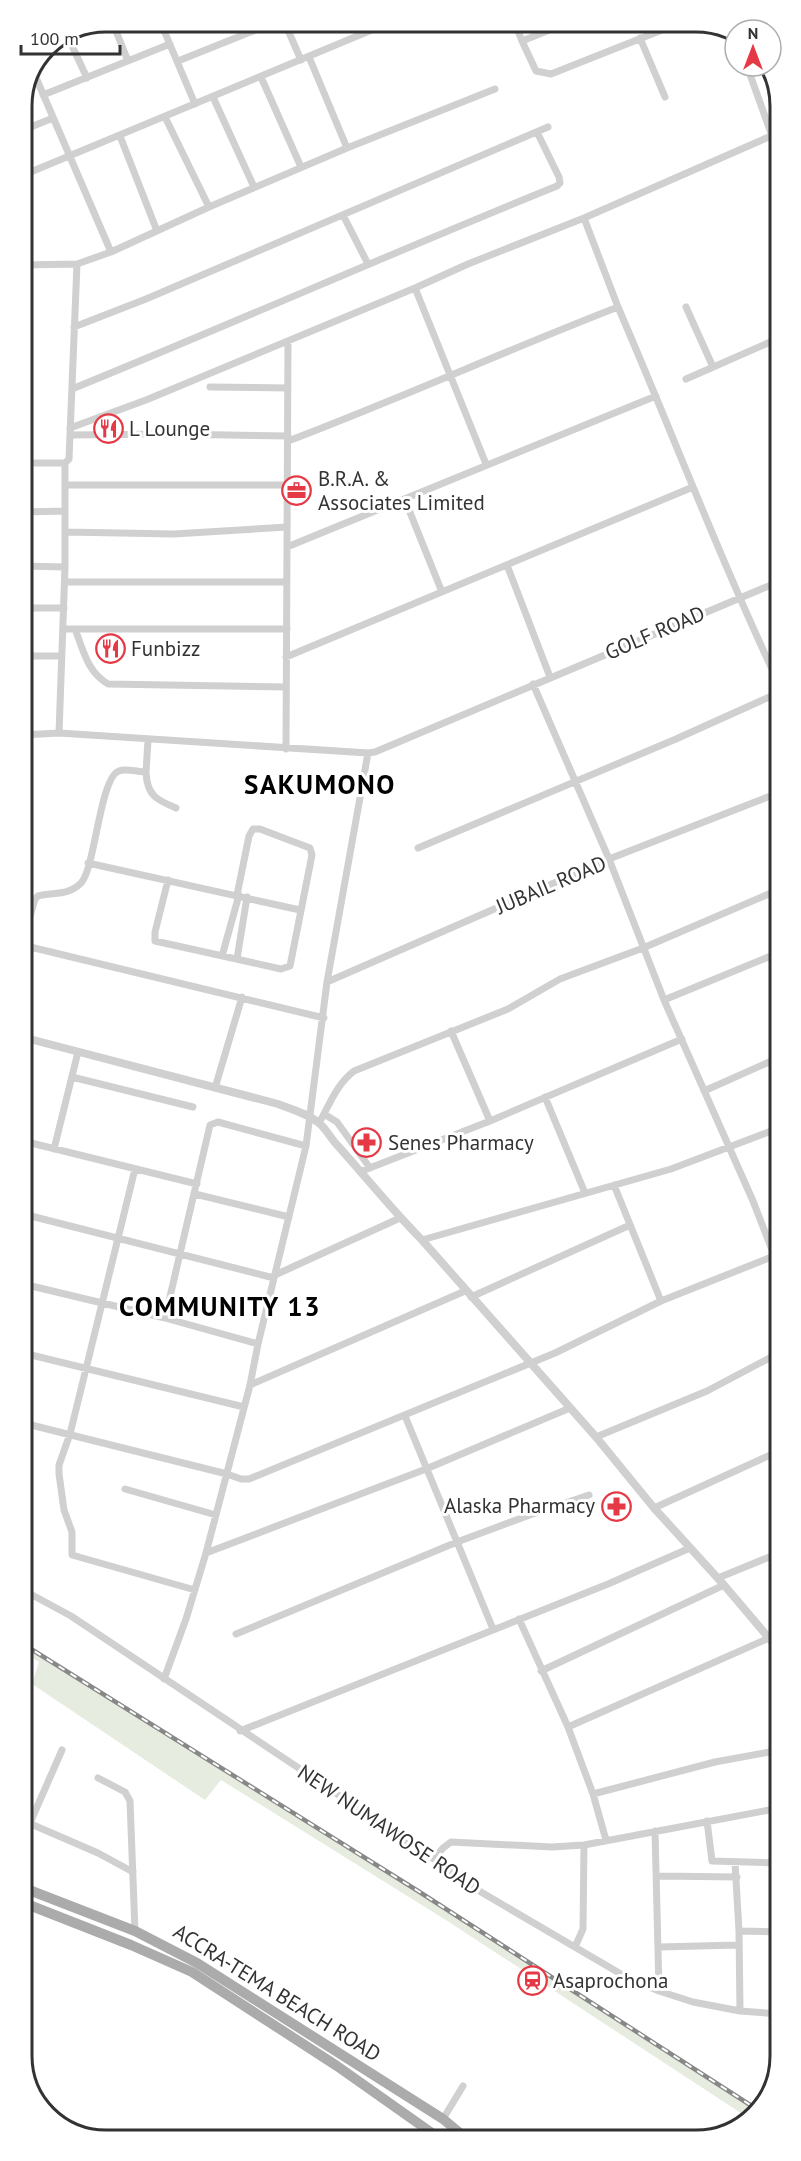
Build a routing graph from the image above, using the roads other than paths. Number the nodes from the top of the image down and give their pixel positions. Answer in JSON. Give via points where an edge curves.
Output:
{"nodes":[{"id":1,"x":116,"y":32,"type":"edge"},
{"id":2,"x":165,"y":32,"type":"edge"},
{"id":3,"x":250,"y":32,"type":"edge"},
{"id":4,"x":289,"y":32,"type":"edge"},
{"id":5,"x":368,"y":32,"type":"edge"},
{"id":6,"x":518,"y":32,"type":"edge"},
{"id":7,"x":544,"y":32,"type":"edge"},
{"id":8,"x":656,"y":32,"type":"edge"},
{"id":9,"x":640,"y":38,"type":"junction"},
{"id":10,"x":70,"y":41,"type":"edge"},
{"id":11,"x":522,"y":41,"type":"junction"},
{"id":12,"x":170,"y":44,"type":"junction"},
{"id":13,"x":309,"y":57,"type":"junction"},
{"id":14,"x":301,"y":60,"type":"junction"},
{"id":15,"x":128,"y":61,"type":"junction"},
{"id":16,"x":178,"y":61,"type":"junction"},
{"id":17,"x":261,"y":77,"type":"junction"},
{"id":18,"x":87,"y":78,"type":"junction"},
{"id":19,"x":752,"y":78,"type":"edge"},
{"id":20,"x":37,"y":79,"type":"edge"},
{"id":21,"x":495,"y":89,"type":"dead end"},
{"id":22,"x":44,"y":95,"type":"junction"},
{"id":23,"x":213,"y":97,"type":"junction"},
{"id":24,"x":665,"y":97,"type":"dead end"},
{"id":25,"x":195,"y":104,"type":"junction"},
{"id":26,"x":165,"y":117,"type":"junction"},
{"id":27,"x":53,"y":118,"type":"junction"},
{"id":28,"x":770,"y":126,"type":"edge"},
{"id":29,"x":32,"y":127,"type":"edge"},
{"id":30,"x":548,"y":128,"type":"dead end"},
{"id":31,"x":537,"y":132,"type":"junction"},
{"id":32,"x":120,"y":136,"type":"junction"},
{"id":33,"x":770,"y":138,"type":"edge"},
{"id":34,"x":347,"y":147,"type":"junction"},
{"id":35,"x":70,"y":157,"type":"junction"},
{"id":36,"x":301,"y":167,"type":"junction"},
{"id":37,"x":32,"y":172,"type":"edge"},
{"id":38,"x":254,"y":187,"type":"junction"},
{"id":39,"x":208,"y":207,"type":"junction"},
{"id":40,"x":343,"y":215,"type":"junction"},
{"id":41,"x":584,"y":218,"type":"junction"},
{"id":42,"x":157,"y":231,"type":"junction"},
{"id":43,"x":111,"y":252,"type":"junction"},
{"id":44,"x":77,"y":264,"type":"junction"},
{"id":45,"x":368,"y":264,"type":"junction"},
{"id":46,"x":32,"y":265,"type":"edge"},
{"id":47,"x":415,"y":288,"type":"junction"},
{"id":48,"x":618,"y":307,"type":"junction"},
{"id":49,"x":686,"y":307,"type":"dead end"},
{"id":50,"x":74,"y":327,"type":"junction"},
{"id":51,"x":288,"y":341,"type":"junction"},
{"id":52,"x":770,"y":342,"type":"edge"},
{"id":53,"x":713,"y":368,"type":"junction"},
{"id":54,"x":451,"y":376,"type":"junction"},
{"id":55,"x":686,"y":379,"type":"dead end"},
{"id":56,"x":210,"y":387,"type":"dead end"},
{"id":57,"x":288,"y":388,"type":"junction"},
{"id":58,"x":72,"y":389,"type":"junction"},
{"id":59,"x":656,"y":396,"type":"junction"},
{"id":60,"x":70,"y":432,"type":"junction"},
{"id":61,"x":288,"y":438,"type":"junction"},
{"id":62,"x":32,"y":463,"type":"edge"},
{"id":63,"x":65,"y":463,"type":"junction"},
{"id":64,"x":486,"y":465,"type":"junction"},
{"id":65,"x":66,"y":485,"type":"junction"},
{"id":66,"x":288,"y":485,"type":"junction"},
{"id":67,"x":693,"y":487,"type":"junction"},
{"id":68,"x":405,"y":500,"type":"junction"},
{"id":69,"x":32,"y":512,"type":"edge"},
{"id":70,"x":64,"y":512,"type":"junction"},
{"id":71,"x":287,"y":527,"type":"junction"},
{"id":72,"x":65,"y":532,"type":"junction"},
{"id":73,"x":287,"y":547,"type":"junction"},
{"id":74,"x":507,"y":565,"type":"junction"},
{"id":75,"x":32,"y":566,"type":"edge"},
{"id":76,"x":65,"y":567,"type":"junction"},
{"id":77,"x":65,"y":582,"type":"junction"},
{"id":78,"x":287,"y":582,"type":"junction"},
{"id":79,"x":770,"y":585,"type":"edge"},
{"id":80,"x":442,"y":592,"type":"junction"},
{"id":81,"x":739,"y":599,"type":"junction"},
{"id":82,"x":32,"y":608,"type":"edge"},
{"id":83,"x":64,"y":608,"type":"junction"},
{"id":84,"x":75,"y":628,"type":"junction"},
{"id":85,"x":63,"y":629,"type":"junction"},
{"id":86,"x":287,"y":629,"type":"junction"},
{"id":87,"x":32,"y":656,"type":"edge"},
{"id":88,"x":62,"y":656,"type":"junction"},
{"id":89,"x":286,"y":657,"type":"junction"},
{"id":90,"x":770,"y":665,"type":"edge"},
{"id":91,"x":550,"y":677,"type":"junction"},
{"id":92,"x":533,"y":684,"type":"junction"},
{"id":93,"x":286,"y":687,"type":"junction"},
{"id":94,"x":770,"y":697,"type":"edge"},
{"id":95,"x":59,"y":733,"type":"junction"},
{"id":96,"x":32,"y":734,"type":"edge"},
{"id":97,"x":148,"y":740,"type":"junction"},
{"id":98,"x":286,"y":749,"type":"junction"},
{"id":99,"x":368,"y":753,"type":"junction"},
{"id":100,"x":146,"y":772,"type":"junction"},
{"id":101,"x":576,"y":782,"type":"junction"},
{"id":102,"x":770,"y":796,"type":"edge"},
{"id":103,"x":176,"y":808,"type":"dead end"},
{"id":104,"x":418,"y":848,"type":"dead end"},
{"id":105,"x":609,"y":860,"type":"junction"},
{"id":106,"x":88,"y":862,"type":"junction"},
{"id":107,"x":168,"y":880,"type":"junction"},
{"id":108,"x":770,"y":893,"type":"edge"},
{"id":109,"x":241,"y":896,"type":"junction"},
{"id":110,"x":32,"y":909,"type":"edge"},
{"id":111,"x":300,"y":910,"type":"junction"},
{"id":112,"x":32,"y":946,"type":"edge"},
{"id":113,"x":644,"y":948,"type":"junction"},
{"id":114,"x":222,"y":956,"type":"junction"},
{"id":115,"x":770,"y":956,"type":"edge"},
{"id":116,"x":237,"y":959,"type":"junction"},
{"id":117,"x":327,"y":982,"type":"junction"},
{"id":118,"x":242,"y":997,"type":"junction"},
{"id":119,"x":664,"y":1000,"type":"junction"},
{"id":120,"x":324,"y":1018,"type":"junction"},
{"id":121,"x":451,"y":1031,"type":"junction"},
{"id":122,"x":682,"y":1039,"type":"junction"},
{"id":123,"x":32,"y":1040,"type":"edge"},
{"id":124,"x":78,"y":1052,"type":"junction"},
{"id":125,"x":770,"y":1062,"type":"edge"},
{"id":126,"x":72,"y":1077,"type":"junction"},
{"id":127,"x":215,"y":1088,"type":"junction"},
{"id":128,"x":704,"y":1091,"type":"junction"},
{"id":129,"x":545,"y":1097,"type":"junction"},
{"id":130,"x":193,"y":1107,"type":"dead end"},
{"id":131,"x":324,"y":1114,"type":"junction"},
{"id":132,"x":309,"y":1117,"type":"junction"},
{"id":133,"x":490,"y":1121,"type":"junction"},
{"id":134,"x":319,"y":1123,"type":"junction"},
{"id":135,"x":770,"y":1132,"type":"edge"},
{"id":136,"x":32,"y":1143,"type":"edge"},
{"id":137,"x":306,"y":1146,"type":"junction"},
{"id":138,"x":730,"y":1148,"type":"junction"},
{"id":139,"x":54,"y":1149,"type":"junction"},
{"id":140,"x":135,"y":1169,"type":"junction"},
{"id":141,"x":366,"y":1169,"type":"junction"},
{"id":142,"x":197,"y":1184,"type":"junction"},
{"id":143,"x":614,"y":1185,"type":"junction"},
{"id":144,"x":585,"y":1193,"type":"junction"},
{"id":145,"x":195,"y":1194,"type":"junction"},
{"id":146,"x":32,"y":1216,"type":"edge"},
{"id":147,"x":289,"y":1218,"type":"junction"},
{"id":148,"x":400,"y":1218,"type":"junction"},
{"id":149,"x":630,"y":1225,"type":"junction"},
{"id":150,"x":118,"y":1238,"type":"junction"},
{"id":151,"x":422,"y":1240,"type":"junction"},
{"id":152,"x":770,"y":1241,"type":"edge"},
{"id":153,"x":180,"y":1253,"type":"junction"},
{"id":154,"x":770,"y":1257,"type":"edge"},
{"id":155,"x":274,"y":1276,"type":"junction"},
{"id":156,"x":32,"y":1286,"type":"edge"},
{"id":157,"x":468,"y":1294,"type":"junction"},
{"id":158,"x":661,"y":1301,"type":"junction"},
{"id":159,"x":101,"y":1304,"type":"junction"},
{"id":160,"x":165,"y":1318,"type":"junction"},
{"id":161,"x":258,"y":1344,"type":"junction"},
{"id":162,"x":32,"y":1355,"type":"edge"},
{"id":163,"x":770,"y":1358,"type":"edge"},
{"id":164,"x":530,"y":1364,"type":"junction"},
{"id":165,"x":85,"y":1369,"type":"junction"},
{"id":166,"x":250,"y":1385,"type":"junction"},
{"id":167,"x":244,"y":1407,"type":"junction"},
{"id":168,"x":570,"y":1408,"type":"junction"},
{"id":169,"x":405,"y":1416,"type":"junction"},
{"id":170,"x":32,"y":1425,"type":"edge"},
{"id":171,"x":70,"y":1434,"type":"junction"},
{"id":172,"x":596,"y":1437,"type":"junction"},
{"id":173,"x":770,"y":1455,"type":"edge"},
{"id":174,"x":426,"y":1468,"type":"junction"},
{"id":175,"x":227,"y":1474,"type":"junction"},
{"id":176,"x":125,"y":1489,"type":"dead end"},
{"id":177,"x":589,"y":1495,"type":"dead end"},
{"id":178,"x":654,"y":1508,"type":"junction"},
{"id":179,"x":216,"y":1515,"type":"junction"},
{"id":180,"x":457,"y":1542,"type":"junction"},
{"id":181,"x":690,"y":1548,"type":"junction"},
{"id":182,"x":206,"y":1553,"type":"junction"},
{"id":183,"x":770,"y":1558,"type":"edge"},
{"id":184,"x":721,"y":1582,"type":"junction"},
{"id":185,"x":195,"y":1590,"type":"junction"},
{"id":186,"x":32,"y":1595,"type":"edge"},
{"id":187,"x":519,"y":1619,"type":"junction"},
{"id":188,"x":493,"y":1629,"type":"junction"},
{"id":189,"x":236,"y":1634,"type":"dead end"},
{"id":190,"x":769,"y":1638,"type":"joint"},
{"id":191,"x":541,"y":1671,"type":"junction"},
{"id":192,"x":164,"y":1679,"type":"junction"},
{"id":193,"x":568,"y":1727,"type":"junction"},
{"id":194,"x":240,"y":1731,"type":"junction"},
{"id":195,"x":62,"y":1750,"type":"dead end"},
{"id":196,"x":770,"y":1752,"type":"edge"},
{"id":197,"x":98,"y":1778,"type":"dead end"},
{"id":198,"x":593,"y":1794,"type":"junction"},
{"id":199,"x":770,"y":1810,"type":"edge"},
{"id":200,"x":32,"y":1812,"type":"edge"},
{"id":201,"x":707,"y":1821,"type":"junction"},
{"id":202,"x":32,"y":1824,"type":"edge"},
{"id":203,"x":656,"y":1831,"type":"junction"},
{"id":204,"x":606,"y":1840,"type":"junction"},
{"id":205,"x":584,"y":1845,"type":"junction"},
{"id":206,"x":434,"y":1859,"type":"junction"},
{"id":207,"x":712,"y":1861,"type":"junction"},
{"id":208,"x":735,"y":1863,"type":"junction"},
{"id":209,"x":770,"y":1863,"type":"edge"},
{"id":210,"x":133,"y":1872,"type":"junction"},
{"id":211,"x":657,"y":1876,"type":"junction"},
{"id":212,"x":711,"y":1876,"type":"junction"},
{"id":213,"x":737,"y":1877,"type":"junction"},
{"id":214,"x":32,"y":1891,"type":"edge"},
{"id":215,"x":32,"y":1906,"type":"edge"},
{"id":216,"x":135,"y":1931,"type":"junction"},
{"id":217,"x":739,"y":1931,"type":"junction"},
{"id":218,"x":770,"y":1932,"type":"edge"},
{"id":219,"x":738,"y":1945,"type":"junction"},
{"id":220,"x":575,"y":1947,"type":"junction"},
{"id":221,"x":659,"y":1947,"type":"junction"},
{"id":222,"x":659,"y":1991,"type":"junction"},
{"id":223,"x":740,"y":2011,"type":"junction"},
{"id":224,"x":770,"y":2013,"type":"edge"},
{"id":225,"x":463,"y":2086,"type":"dead end"},
{"id":226,"x":443,"y":2119,"type":"junction"},
{"id":227,"x":428,"y":2130,"type":"edge"},
{"id":228,"x":439,"y":2130,"type":"edge"},
{"id":229,"x":456,"y":2130,"type":"edge"}],
"edges":[{"from":1,"to":15,"type":"street"},
{"from":2,"to":12,"type":"street"},
{"from":3,"to":16,"type":"street"},
{"from":4,"to":14,"type":"street"},
{"from":5,"to":13,"type":"street"},
{"from":6,"to":11,"type":"street"},
{"from":7,"to":11,"type":"street"},
{"from":8,"to":9,"type":"street"},
{"from":9,"to":11,"type":"street","via":[[551,74],[536,71]]},
{"from":9,"to":24,"type":"street"},
{"from":10,"to":18,"type":"street"},
{"from":12,"to":15,"type":"street"},
{"from":12,"to":16,"type":"street"},
{"from":13,"to":14,"type":"street"},
{"from":13,"to":34,"type":"street"},
{"from":14,"to":17,"type":"street"},
{"from":15,"to":18,"type":"street"},
{"from":16,"to":25,"type":"street"},
{"from":17,"to":23,"type":"street"},
{"from":17,"to":36,"type":"street"},
{"from":18,"to":22,"type":"street"},
{"from":19,"to":28,"type":"street"},
{"from":20,"to":22,"type":"street"},
{"from":21,"to":34,"type":"street"},
{"from":22,"to":27,"type":"street"},
{"from":23,"to":25,"type":"street"},
{"from":23,"to":38,"type":"street"},
{"from":25,"to":26,"type":"street"},
{"from":26,"to":32,"type":"street"},
{"from":26,"to":39,"type":"street"},
{"from":27,"to":29,"type":"street"},
{"from":27,"to":35,"type":"street"},
{"from":30,"to":31,"type":"street"},
{"from":31,"to":40,"type":"street"},
{"from":31,"to":45,"type":"street","via":[[559,177],[557,186]]},
{"from":32,"to":35,"type":"street"},
{"from":32,"to":42,"type":"street"},
{"from":33,"to":41,"type":"street"},
{"from":34,"to":36,"type":"street"},
{"from":35,"to":37,"type":"street"},
{"from":35,"to":43,"type":"street"},
{"from":36,"to":38,"type":"street"},
{"from":38,"to":39,"type":"street"},
{"from":39,"to":42,"type":"street"},
{"from":40,"to":45,"type":"street"},
{"from":40,"to":50,"type":"street"},
{"from":41,"to":47,"type":"street"},
{"from":41,"to":48,"type":"street"},
{"from":42,"to":43,"type":"street"},
{"from":43,"to":44,"type":"street"},
{"from":44,"to":46,"type":"street"},
{"from":44,"to":50,"type":"street"},
{"from":45,"to":58,"type":"street"},
{"from":47,"to":51,"type":"street"},
{"from":47,"to":54,"type":"street"},
{"from":48,"to":54,"type":"street"},
{"from":48,"to":59,"type":"street"},
{"from":49,"to":53,"type":"street"},
{"from":50,"to":58,"type":"street"},
{"from":51,"to":57,"type":"street"},
{"from":51,"to":60,"type":"street"},
{"from":52,"to":53,"type":"street"},
{"from":53,"to":55,"type":"street"},
{"from":54,"to":61,"type":"street"},
{"from":54,"to":64,"type":"street"},
{"from":56,"to":57,"type":"street"},
{"from":57,"to":61,"type":"street"},
{"from":58,"to":60,"type":"street"},
{"from":59,"to":64,"type":"street"},
{"from":59,"to":67,"type":"street"},
{"from":60,"to":61,"type":"street"},
{"from":60,"to":63,"type":"street","via":[[69,459]]},
{"from":61,"to":66,"type":"street"},
{"from":62,"to":63,"type":"street"},
{"from":63,"to":65,"type":"street"},
{"from":64,"to":68,"type":"street"},
{"from":65,"to":66,"type":"street"},
{"from":65,"to":70,"type":"street"},
{"from":66,"to":71,"type":"street"},
{"from":67,"to":74,"type":"street"},
{"from":67,"to":81,"type":"street"},
{"from":68,"to":73,"type":"street"},
{"from":68,"to":80,"type":"street"},
{"from":69,"to":70,"type":"street"},
{"from":70,"to":72,"type":"street"},
{"from":71,"to":72,"type":"street","via":[[174,534]]},
{"from":71,"to":73,"type":"street"},
{"from":72,"to":76,"type":"street"},
{"from":73,"to":78,"type":"street"},
{"from":74,"to":80,"type":"street"},
{"from":74,"to":91,"type":"street"},
{"from":75,"to":76,"type":"street"},
{"from":76,"to":77,"type":"street"},
{"from":77,"to":78,"type":"street"},
{"from":77,"to":83,"type":"street"},
{"from":78,"to":86,"type":"street"},
{"from":79,"to":81,"type":"street","name":"GOLF ROAD"},
{"from":80,"to":89,"type":"street"},
{"from":81,"to":90,"type":"street"},
{"from":81,"to":91,"type":"street","name":"GOLF ROAD"},
{"from":82,"to":83,"type":"street"},
{"from":83,"to":85,"type":"street"},
{"from":84,"to":85,"type":"street"},
{"from":84,"to":86,"type":"street"},
{"from":84,"to":93,"type":"street","via":[[88,664],[108,684]]},
{"from":85,"to":88,"type":"street"},
{"from":86,"to":89,"type":"street"},
{"from":87,"to":88,"type":"street"},
{"from":88,"to":95,"type":"street"},
{"from":89,"to":93,"type":"street"},
{"from":91,"to":92,"type":"street","name":"GOLF ROAD"},
{"from":92,"to":99,"type":"street","name":"GOLF ROAD"},
{"from":92,"to":101,"type":"street"},
{"from":93,"to":98,"type":"street"},
{"from":94,"to":101,"type":"street"},
{"from":95,"to":96,"type":"street"},
{"from":95,"to":97,"type":"street"},
{"from":97,"to":98,"type":"street"},
{"from":97,"to":100,"type":"street"},
{"from":98,"to":99,"type":"street"},
{"from":99,"to":117,"type":"street"},
{"from":100,"to":103,"type":"street","via":[[151,794]]},
{"from":100,"to":106,"type":"street","via":[[121,770],[112,775]]},
{"from":101,"to":104,"type":"street"},
{"from":101,"to":105,"type":"street"},
{"from":102,"to":105,"type":"street","name":"JUBAIL ROAD"},
{"from":105,"to":113,"type":"street"},
{"from":105,"to":117,"type":"street","name":"JUBAIL ROAD"},
{"from":106,"to":107,"type":"street"},
{"from":106,"to":110,"type":"street","via":[[80,884],[69,892],[42,895],[35,899]]},
{"from":107,"to":109,"type":"street"},
{"from":107,"to":114,"type":"street","via":[[155,941]]},
{"from":108,"to":113,"type":"street"},
{"from":109,"to":111,"type":"street"},
{"from":109,"to":111,"type":"street","via":[[251,831],[260,829],[310,848],[312,855]]},
{"from":109,"to":114,"type":"street"},
{"from":109,"to":116,"type":"street"},
{"from":111,"to":116,"type":"street","via":[[290,966],[281,969]]},
{"from":112,"to":118,"type":"street"},
{"from":113,"to":119,"type":"street"},
{"from":113,"to":121,"type":"street","via":[[560,979],[507,1009]]},
{"from":114,"to":116,"type":"street"},
{"from":115,"to":119,"type":"street"},
{"from":117,"to":120,"type":"street"},
{"from":118,"to":120,"type":"street"},
{"from":118,"to":127,"type":"street"},
{"from":119,"to":122,"type":"street"},
{"from":120,"to":132,"type":"street"},
{"from":121,"to":131,"type":"street","via":[[354,1071],[336,1090]]},
{"from":121,"to":133,"type":"street"},
{"from":122,"to":128,"type":"street"},
{"from":122,"to":129,"type":"street"},
{"from":123,"to":124,"type":"street"},
{"from":124,"to":126,"type":"street"},
{"from":124,"to":127,"type":"street"},
{"from":125,"to":128,"type":"street"},
{"from":126,"to":130,"type":"street"},
{"from":126,"to":139,"type":"street"},
{"from":127,"to":132,"type":"street","via":[[278,1104]]},
{"from":128,"to":138,"type":"street"},
{"from":129,"to":133,"type":"street"},
{"from":129,"to":144,"type":"street"},
{"from":131,"to":134,"type":"street"},
{"from":131,"to":141,"type":"street","via":[[337,1122]]},
{"from":132,"to":134,"type":"street"},
{"from":132,"to":137,"type":"street"},
{"from":133,"to":141,"type":"street"},
{"from":134,"to":141,"type":"street"},
{"from":135,"to":138,"type":"street"},
{"from":136,"to":139,"type":"street"},
{"from":137,"to":142,"type":"street","via":[[214,1122],[208,1131]]},
{"from":137,"to":147,"type":"street"},
{"from":138,"to":143,"type":"street"},
{"from":138,"to":152,"type":"street"},
{"from":139,"to":140,"type":"street"},
{"from":140,"to":142,"type":"street"},
{"from":140,"to":150,"type":"street"},
{"from":141,"to":148,"type":"street"},
{"from":142,"to":145,"type":"street"},
{"from":143,"to":144,"type":"street"},
{"from":143,"to":149,"type":"street"},
{"from":144,"to":151,"type":"street"},
{"from":145,"to":147,"type":"street"},
{"from":145,"to":153,"type":"street"},
{"from":146,"to":150,"type":"street"},
{"from":147,"to":155,"type":"street"},
{"from":148,"to":151,"type":"street"},
{"from":148,"to":155,"type":"street"},
{"from":149,"to":157,"type":"street"},
{"from":149,"to":158,"type":"street"},
{"from":150,"to":153,"type":"street"},
{"from":150,"to":159,"type":"street"},
{"from":151,"to":157,"type":"street"},
{"from":153,"to":155,"type":"street"},
{"from":153,"to":160,"type":"street"},
{"from":154,"to":158,"type":"street"},
{"from":155,"to":161,"type":"street"},
{"from":156,"to":159,"type":"street"},
{"from":157,"to":164,"type":"street"},
{"from":157,"to":166,"type":"street"},
{"from":158,"to":164,"type":"street"},
{"from":159,"to":160,"type":"street"},
{"from":159,"to":165,"type":"street"},
{"from":160,"to":161,"type":"street"},
{"from":161,"to":166,"type":"street"},
{"from":162,"to":165,"type":"street"},
{"from":163,"to":172,"type":"street","via":[[707,1390]]},
{"from":164,"to":168,"type":"street"},
{"from":164,"to":169,"type":"street"},
{"from":165,"to":167,"type":"street"},
{"from":165,"to":171,"type":"street"},
{"from":166,"to":167,"type":"street"},
{"from":167,"to":175,"type":"street"},
{"from":168,"to":172,"type":"street"},
{"from":168,"to":174,"type":"street"},
{"from":169,"to":174,"type":"street"},
{"from":169,"to":175,"type":"street","via":[[256,1478],[241,1479]]},
{"from":170,"to":171,"type":"street"},
{"from":171,"to":175,"type":"street"},
{"from":171,"to":185,"type":"street","via":[[59,1474],[72,1532],[72,1555]]},
{"from":172,"to":178,"type":"street"},
{"from":173,"to":178,"type":"street"},
{"from":174,"to":180,"type":"street"},
{"from":174,"to":182,"type":"street"},
{"from":175,"to":179,"type":"street"},
{"from":176,"to":179,"type":"street"},
{"from":177,"to":180,"type":"street"},
{"from":178,"to":181,"type":"street"},
{"from":179,"to":182,"type":"street"},
{"from":180,"to":188,"type":"street"},
{"from":180,"to":189,"type":"street"},
{"from":181,"to":184,"type":"street"},
{"from":181,"to":187,"type":"street"},
{"from":182,"to":185,"type":"street"},
{"from":183,"to":184,"type":"street"},
{"from":184,"to":190,"type":"street"},
{"from":184,"to":191,"type":"street"},
{"from":185,"to":192,"type":"street"},
{"from":186,"to":192,"type":"street","name":"NEW NUMAWOSE ROAD","via":[[71,1616]]},
{"from":187,"to":188,"type":"street"},
{"from":187,"to":191,"type":"street"},
{"from":188,"to":194,"type":"street"},
{"from":190,"to":193,"type":"street"},
{"from":191,"to":193,"type":"street"},
{"from":192,"to":194,"type":"street","name":"NEW NUMAWOSE ROAD"},
{"from":193,"to":198,"type":"street"},
{"from":194,"to":206,"type":"street","name":"NEW NUMAWOSE ROAD"},
{"from":195,"to":200,"type":"street"},
{"from":196,"to":198,"type":"street"},
{"from":197,"to":210,"type":"street","via":[[129,1796]]},
{"from":198,"to":204,"type":"street"},
{"from":199,"to":201,"type":"street"},
{"from":201,"to":203,"type":"street"},
{"from":201,"to":207,"type":"street"},
{"from":202,"to":210,"type":"street"},
{"from":203,"to":204,"type":"street"},
{"from":203,"to":211,"type":"street"},
{"from":204,"to":205,"type":"street"},
{"from":205,"to":206,"type":"street","via":[[451,1842]]},
{"from":205,"to":220,"type":"street","via":[[583,1929]]},
{"from":206,"to":220,"type":"street","name":"NEW NUMAWOSE ROAD","via":[[481,1892]]},
{"from":207,"to":208,"type":"street"},
{"from":207,"to":212,"type":"street"},
{"from":208,"to":209,"type":"street"},
{"from":208,"to":213,"type":"street"},
{"from":210,"to":216,"type":"street"},
{"from":211,"to":212,"type":"street"},
{"from":211,"to":221,"type":"street"},
{"from":212,"to":213,"type":"street"},
{"from":213,"to":217,"type":"street"},
{"from":214,"to":216,"type":"main road","name":"ACCRA-TEMA BEACH ROAD"},
{"from":215,"to":227,"type":"main road","name":"ACCRA-TEMA BEACH ROAD","via":[[192,1972]]},
{"from":216,"to":226,"type":"main road","name":"ACCRA-TEMA BEACH ROAD","via":[[197,1963]]},
{"from":217,"to":218,"type":"street"},
{"from":217,"to":219,"type":"street"},
{"from":219,"to":221,"type":"street"},
{"from":219,"to":223,"type":"street"},
{"from":220,"to":222,"type":"street","name":"NEW NUMAWOSE ROAD"},
{"from":221,"to":222,"type":"street"},
{"from":222,"to":223,"type":"street","name":"NEW NUMAWOSE ROAD"},
{"from":223,"to":224,"type":"street","name":"NEW NUMAWOSE ROAD"},
{"from":225,"to":226,"type":"street"},
{"from":226,"to":228,"type":"main road"},
{"from":226,"to":229,"type":"main road","name":"ACCRA-TEMA BEACH ROAD"}]}
